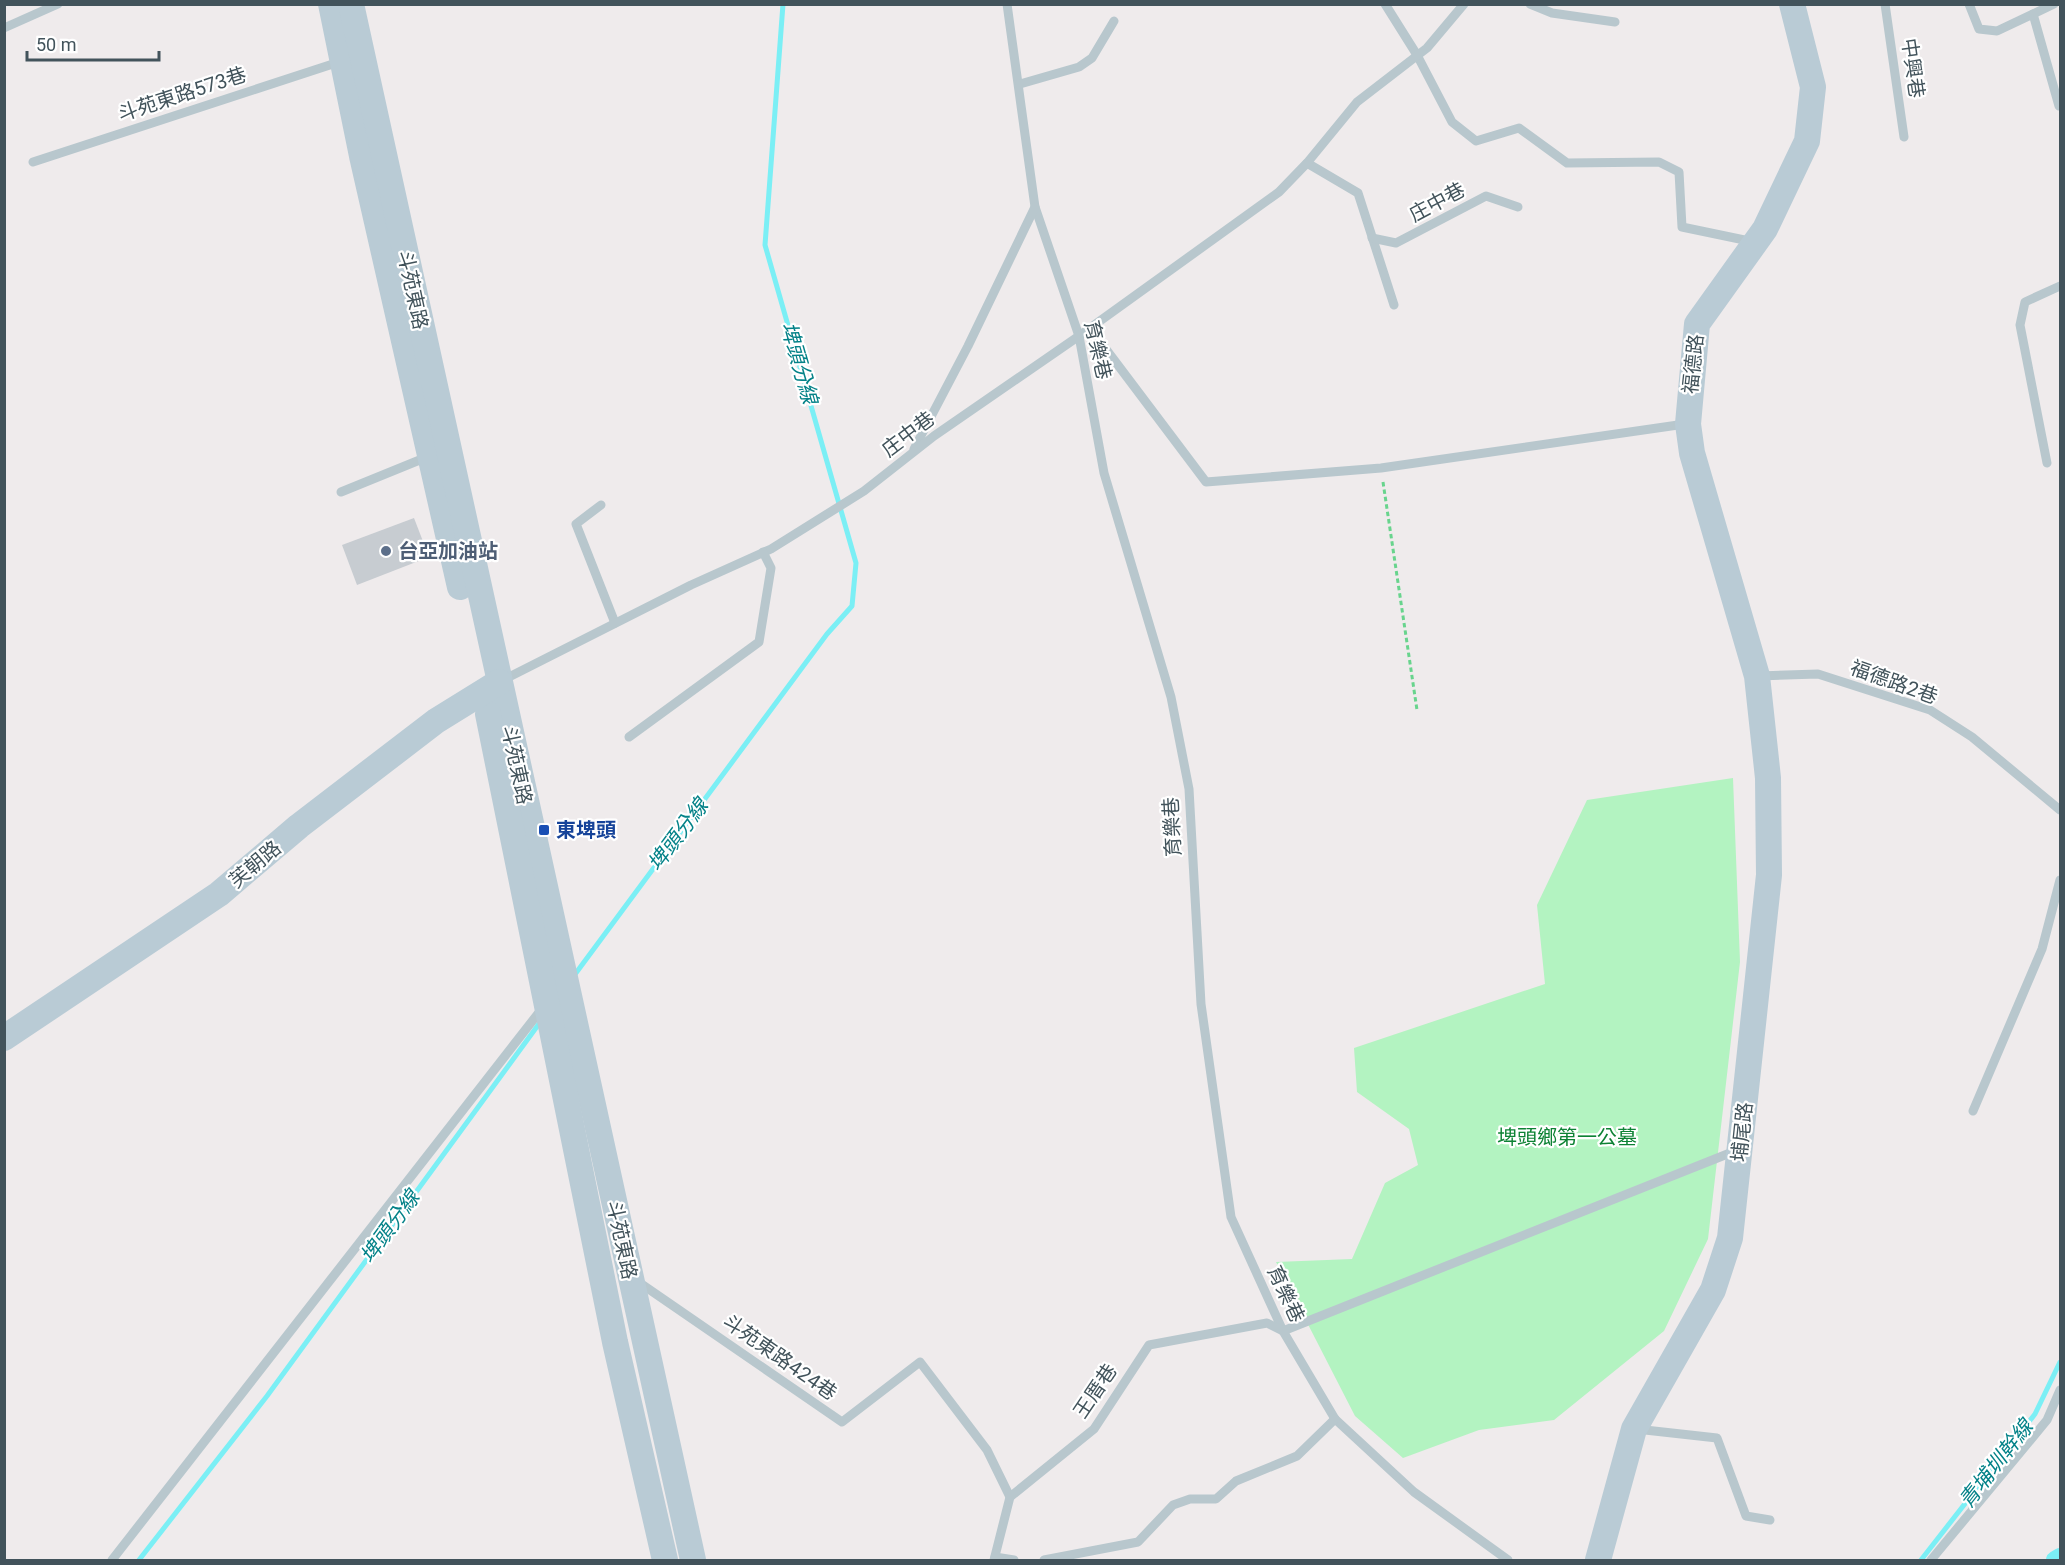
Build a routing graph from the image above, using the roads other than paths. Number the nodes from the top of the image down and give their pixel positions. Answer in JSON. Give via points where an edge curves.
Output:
{"nodes":[{"id":1,"x":58,"y":4,"type":"edge"},
{"id":2,"x":331,"y":4,"type":"edge"},
{"id":3,"x":351,"y":4,"type":"edge"},
{"id":4,"x":1007,"y":4,"type":"edge"},
{"id":5,"x":1385,"y":4,"type":"edge"},
{"id":6,"x":1464,"y":4,"type":"edge"},
{"id":7,"x":1530,"y":4,"type":"edge"},
{"id":8,"x":1792,"y":4,"type":"edge"},
{"id":9,"x":1885,"y":4,"type":"edge"},
{"id":10,"x":1969,"y":4,"type":"edge"},
{"id":11,"x":2054,"y":4,"type":"edge"},
{"id":12,"x":2033,"y":14,"type":"junction"},
{"id":13,"x":1114,"y":21,"type":"dead end"},
{"id":14,"x":1615,"y":22,"type":"dead end"},
{"id":15,"x":4,"y":28,"type":"edge"},
{"id":16,"x":1417,"y":55,"type":"junction"},
{"id":17,"x":342,"y":61,"type":"junction"},
{"id":18,"x":1020,"y":84,"type":"junction"},
{"id":19,"x":2059,"y":106,"type":"dead end"},
{"id":20,"x":1904,"y":137,"type":"dead end"},
{"id":21,"x":33,"y":162,"type":"dead end"},
{"id":22,"x":1307,"y":163,"type":"junction"},
{"id":23,"x":382,"y":198,"type":"junction"},
{"id":24,"x":1035,"y":207,"type":"junction"},
{"id":25,"x":1518,"y":207,"type":"dead end"},
{"id":26,"x":1372,"y":238,"type":"junction"},
{"id":27,"x":1756,"y":242,"type":"junction"},
{"id":28,"x":2061,"y":286,"type":"edge"},
{"id":29,"x":1394,"y":305,"type":"dead end"},
{"id":30,"x":1090,"y":328,"type":"junction"},
{"id":31,"x":1079,"y":336,"type":"junction"},
{"id":32,"x":1688,"y":424,"type":"junction"},
{"id":33,"x":912,"y":453,"type":"junction"},
{"id":34,"x":430,"y":455,"type":"junction"},
{"id":35,"x":2047,"y":463,"type":"dead end"},
{"id":36,"x":445,"y":479,"type":"junction"},
{"id":37,"x":341,"y":492,"type":"dead end"},
{"id":38,"x":601,"y":505,"type":"dead end"},
{"id":39,"x":764,"y":552,"type":"junction"},
{"id":40,"x":615,"y":623,"type":"junction"},
{"id":41,"x":1757,"y":676,"type":"junction"},
{"id":42,"x":491,"y":686,"type":"junction"},
{"id":43,"x":629,"y":737,"type":"dead end"},
{"id":44,"x":2061,"y":810,"type":"edge"},
{"id":45,"x":2061,"y":880,"type":"edge"},
{"id":46,"x":555,"y":990,"type":"junction"},
{"id":47,"x":4,"y":1038,"type":"edge"},
{"id":48,"x":1973,"y":1111,"type":"dead end"},
{"id":49,"x":1740,"y":1149,"type":"junction"},
{"id":50,"x":630,"y":1276,"type":"junction"},
{"id":51,"x":1283,"y":1331,"type":"junction"},
{"id":52,"x":2061,"y":1390,"type":"edge"},
{"id":53,"x":1335,"y":1419,"type":"junction"},
{"id":54,"x":1634,"y":1429,"type":"junction"},
{"id":55,"x":1010,"y":1497,"type":"junction"},
{"id":56,"x":1770,"y":1520,"type":"dead end"},
{"id":57,"x":994,"y":1559,"type":"edge"},
{"id":58,"x":112,"y":1560,"type":"edge"},
{"id":59,"x":665,"y":1560,"type":"edge"},
{"id":60,"x":693,"y":1560,"type":"edge"},
{"id":61,"x":1014,"y":1560,"type":"edge"},
{"id":62,"x":1044,"y":1560,"type":"edge"},
{"id":63,"x":1508,"y":1560,"type":"edge"},
{"id":64,"x":1598,"y":1560,"type":"edge"},
{"id":65,"x":1931,"y":1560,"type":"edge"}],
"edges":[{"from":1,"to":15,"type":"lane"},
{"from":2,"to":17,"type":"main road","name":"斗苑東路"},
{"from":3,"to":23,"type":"main road","name":"斗苑東路"},
{"from":4,"to":18,"type":"lane","name":"育樂巷"},
{"from":5,"to":16,"type":"lane"},
{"from":6,"to":16,"type":"lane","name":"庄中巷"},
{"from":7,"to":14,"type":"lane","via":[[1552,13]]},
{"from":8,"to":27,"type":"main road","name":"福德路","via":[[1813,87],[1807,141]]},
{"from":9,"to":20,"type":"lane","name":"中興巷"},
{"from":10,"to":12,"type":"lane","via":[[1979,29],[1997,31]]},
{"from":11,"to":12,"type":"lane"},
{"from":12,"to":19,"type":"lane"},
{"from":13,"to":18,"type":"lane","via":[[1092,58],[1079,67]]},
{"from":16,"to":22,"type":"lane","name":"庄中巷","via":[[1357,102]]},
{"from":16,"to":27,"type":"lane","via":[[1452,122],[1476,141],[1519,129],[1567,164],[1659,162],[1679,172],[1682,227]]},
{"from":17,"to":21,"type":"lane","name":"斗苑東路573巷"},
{"from":17,"to":23,"type":"main road","name":"斗苑東路"},
{"from":18,"to":24,"type":"lane","name":"育樂巷"},
{"from":22,"to":26,"type":"lane","via":[[1358,193]]},
{"from":22,"to":30,"type":"lane","name":"庄中巷","via":[[1279,192]]},
{"from":23,"to":34,"type":"main road","name":"斗苑東路"},
{"from":23,"to":36,"type":"main road","name":"斗苑東路"},
{"from":24,"to":31,"type":"lane","name":"育樂巷"},
{"from":24,"to":33,"type":"lane"},
{"from":25,"to":26,"type":"lane","name":"庄中巷","via":[[1486,196],[1396,243]]},
{"from":26,"to":29,"type":"lane"},
{"from":27,"to":32,"type":"main road","name":"福德路","via":[[1697,324]]},
{"from":28,"to":35,"type":"lane","via":[[2025,302],[2020,325]]},
{"from":30,"to":31,"type":"lane","name":"庄中巷"},
{"from":30,"to":32,"type":"lane","via":[[1206,482],[1381,468]]},
{"from":31,"to":33,"type":"lane","name":"庄中巷"},
{"from":31,"to":51,"type":"lane","name":"育樂巷","via":[[1104,473],[1171,697],[1188,789],[1201,1004],[1231,1217]]},
{"from":32,"to":41,"type":"main road","name":"福德路","via":[[1692,453]]},
{"from":33,"to":39,"type":"lane","name":"庄中巷","via":[[864,491]]},
{"from":34,"to":36,"type":"main road","name":"斗苑東路"},
{"from":34,"to":37,"type":"lane"},
{"from":36,"to":42,"type":"main road","name":"斗苑東路"},
{"from":38,"to":40,"type":"lane","via":[[576,524]]},
{"from":39,"to":40,"type":"lane","name":"庄中巷"},
{"from":39,"to":43,"type":"lane","via":[[771,568],[759,642]]},
{"from":40,"to":42,"type":"lane","name":"庄中巷"},
{"from":41,"to":44,"type":"lane","name":"福德路2巷","via":[[1818,674],[1930,710],[1972,737]]},
{"from":41,"to":49,"type":"main road","name":"埔尾路","via":[[1768,778],[1769,875]]},
{"from":42,"to":46,"type":"main road","name":"斗苑東路"},
{"from":42,"to":47,"type":"main road","name":"芙朝路","via":[[436,721],[299,826],[219,894]]},
{"from":45,"to":48,"type":"lane","via":[[2042,949]]},
{"from":46,"to":50,"type":"main road","name":"斗苑東路"},
{"from":46,"to":58,"type":"lane"},
{"from":46,"to":59,"type":"main road","name":"斗苑東路","via":[[615,1342]]},
{"from":49,"to":51,"type":"lane"},
{"from":49,"to":54,"type":"main road","name":"埔尾路","via":[[1730,1238],[1713,1290]]},
{"from":50,"to":55,"type":"lane","name":"斗苑東路424巷","via":[[842,1422],[920,1362],[987,1450]]},
{"from":50,"to":60,"type":"main road","name":"斗苑東路"},
{"from":51,"to":53,"type":"lane","name":"育樂巷"},
{"from":51,"to":55,"type":"lane","name":"王厝巷","via":[[1267,1323],[1149,1345],[1094,1429]]},
{"from":52,"to":65,"type":"lane","via":[[2047,1420]]},
{"from":53,"to":62,"type":"lane","via":[[1297,1456],[1236,1481],[1216,1499],[1190,1498],[1173,1505],[1138,1542]]},
{"from":53,"to":63,"type":"lane","name":"育樂巷","via":[[1414,1492]]},
{"from":54,"to":56,"type":"lane","via":[[1718,1438],[1746,1516]]},
{"from":54,"to":64,"type":"main road","name":"埔尾路"},
{"from":55,"to":57,"type":"lane"},
{"from":57,"to":61,"type":"lane"}]}
